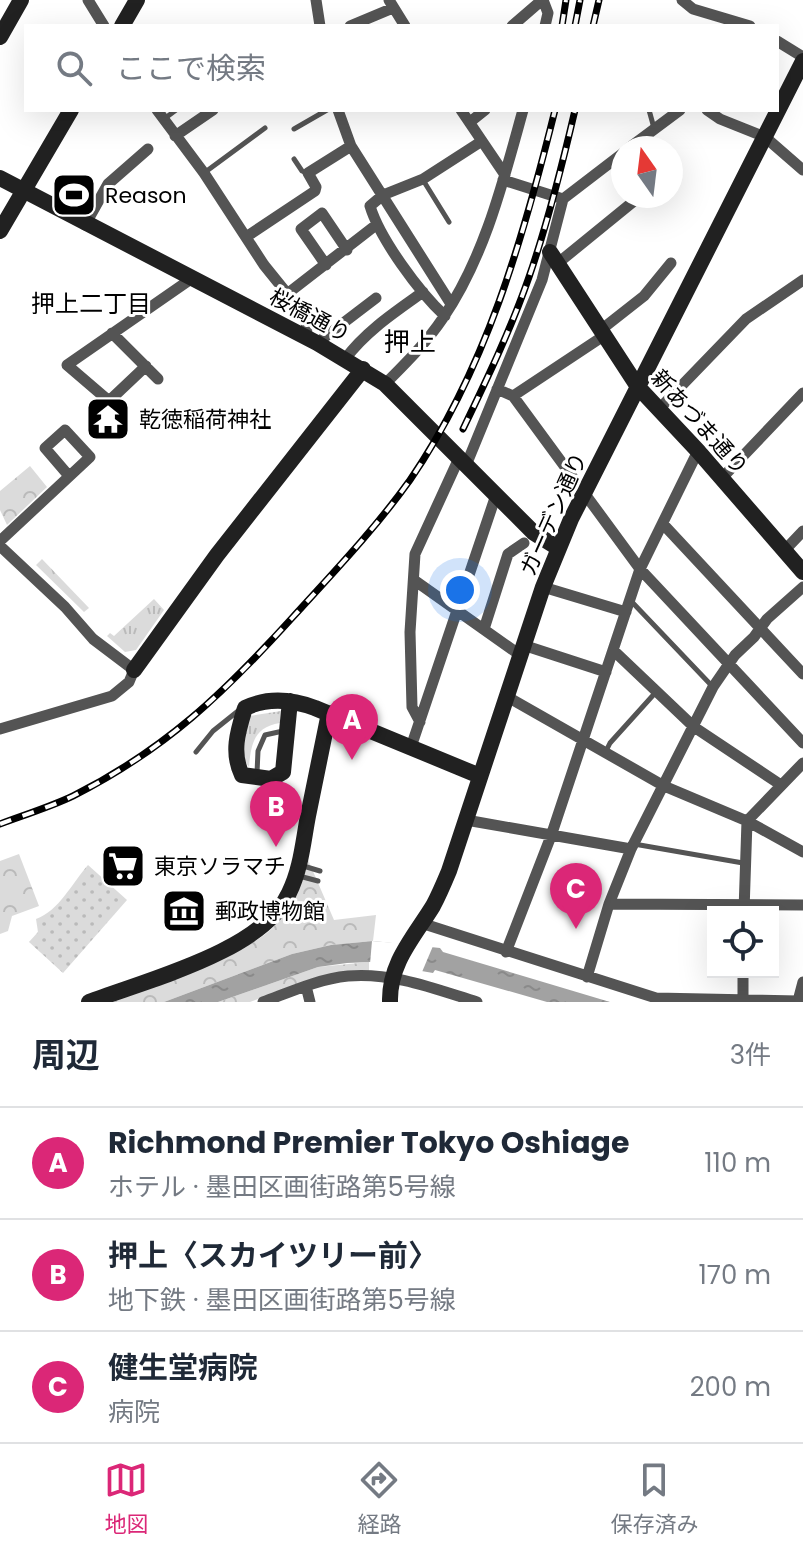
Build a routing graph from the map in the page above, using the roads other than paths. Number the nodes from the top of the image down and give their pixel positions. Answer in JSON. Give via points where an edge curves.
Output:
{"nodes":[{"id":1,"x":21,"y":0,"type":"edge"},
{"id":2,"x":88,"y":0,"type":"edge"},
{"id":3,"x":137,"y":0,"type":"edge"},
{"id":4,"x":316,"y":0,"type":"edge"},
{"id":5,"x":542,"y":0,"type":"edge"},
{"id":6,"x":682,"y":0,"type":"edge"},
{"id":7,"x":391,"y":4,"type":"edge"},
{"id":8,"x":697,"y":5,"type":"edge"},
{"id":9,"x":715,"y":17,"type":"junction"},
{"id":10,"x":103,"y":24,"type":"edge"},
{"id":11,"x":123,"y":24,"type":"edge"},
{"id":12,"x":320,"y":24,"type":"edge"},
{"id":13,"x":354,"y":24,"type":"edge"},
{"id":14,"x":404,"y":24,"type":"edge"},
{"id":15,"x":514,"y":24,"type":"edge"},
{"id":16,"x":545,"y":24,"type":"edge"},
{"id":17,"x":708,"y":24,"type":"edge"},
{"id":18,"x":742,"y":24,"type":"edge"},
{"id":19,"x":0,"y":37,"type":"edge"},
{"id":20,"x":779,"y":42,"type":"edge"},
{"id":21,"x":803,"y":59,"type":"edge"},
{"id":22,"x":779,"y":108,"type":"edge"},
{"id":23,"x":70,"y":112,"type":"edge"},
{"id":24,"x":210,"y":112,"type":"edge"},
{"id":25,"x":324,"y":112,"type":"edge"},
{"id":26,"x":339,"y":112,"type":"edge"},
{"id":27,"x":462,"y":112,"type":"edge"},
{"id":28,"x":482,"y":112,"type":"edge"},
{"id":29,"x":522,"y":112,"type":"edge"},
{"id":30,"x":650,"y":112,"type":"edge"},
{"id":31,"x":677,"y":112,"type":"edge"},
{"id":32,"x":710,"y":112,"type":"edge"},
{"id":33,"x":777,"y":112,"type":"edge"},
{"id":34,"x":160,"y":114,"type":"edge"},
{"id":35,"x":470,"y":122,"type":"junction"},
{"id":36,"x":265,"y":128,"type":"dead end"},
{"id":37,"x":294,"y":129,"type":"dead end"},
{"id":38,"x":654,"y":129,"type":"junction"},
{"id":39,"x":175,"y":136,"type":"junction"},
{"id":40,"x":645,"y":136,"type":"edge"},
{"id":41,"x":765,"y":137,"type":"junction"},
{"id":42,"x":482,"y":141,"type":"junction"},
{"id":43,"x":351,"y":146,"type":"junction"},
{"id":44,"x":148,"y":149,"type":"dead end"},
{"id":45,"x":294,"y":159,"type":"dead end"},
{"id":46,"x":611,"y":162,"type":"edge"},
{"id":47,"x":803,"y":170,"type":"edge"},
{"id":48,"x":204,"y":173,"type":"junction"},
{"id":49,"x":308,"y":173,"type":"junction"},
{"id":50,"x":0,"y":178,"type":"edge"},
{"id":51,"x":504,"y":178,"type":"junction"},
{"id":52,"x":423,"y":179,"type":"junction"},
{"id":53,"x":22,"y":192,"type":"junction"},
{"id":54,"x":383,"y":195,"type":"junction"},
{"id":55,"x":563,"y":199,"type":"junction"},
{"id":56,"x":624,"y":208,"type":"edge"},
{"id":57,"x":449,"y":222,"type":"dead end"},
{"id":58,"x":85,"y":225,"type":"junction"},
{"id":59,"x":376,"y":225,"type":"junction"},
{"id":60,"x":0,"y":231,"type":"edge"},
{"id":61,"x":246,"y":237,"type":"junction"},
{"id":62,"x":347,"y":250,"type":"junction"},
{"id":63,"x":554,"y":258,"type":"junction"},
{"id":64,"x":671,"y":263,"type":"dead end"},
{"id":65,"x":326,"y":265,"type":"junction"},
{"id":66,"x":191,"y":279,"type":"junction"},
{"id":67,"x":803,"y":280,"type":"edge"},
{"id":68,"x":423,"y":292,"type":"junction"},
{"id":69,"x":287,"y":294,"type":"junction"},
{"id":70,"x":376,"y":298,"type":"dead end"},
{"id":71,"x":451,"y":304,"type":"junction"},
{"id":72,"x":445,"y":316,"type":"junction"},
{"id":73,"x":604,"y":332,"type":"junction"},
{"id":74,"x":112,"y":333,"type":"junction"},
{"id":75,"x":312,"y":341,"type":"junction"},
{"id":76,"x":345,"y":359,"type":"junction"},
{"id":77,"x":146,"y":366,"type":"junction"},
{"id":78,"x":363,"y":369,"type":"junction"},
{"id":79,"x":158,"y":379,"type":"dead end"},
{"id":80,"x":385,"y":384,"type":"junction"},
{"id":81,"x":638,"y":387,"type":"junction"},
{"id":82,"x":497,"y":389,"type":"junction"},
{"id":83,"x":803,"y":393,"type":"edge"},
{"id":84,"x":513,"y":396,"type":"junction"},
{"id":85,"x":660,"y":408,"type":"junction"},
{"id":86,"x":698,"y":451,"type":"junction"},
{"id":87,"x":464,"y":460,"type":"junction"},
{"id":88,"x":69,"y":476,"type":"dead end"},
{"id":89,"x":722,"y":478,"type":"junction"},
{"id":90,"x":585,"y":491,"type":"junction"},
{"id":91,"x":496,"y":495,"type":"junction"},
{"id":92,"x":663,"y":524,"type":"junction"},
{"id":93,"x":803,"y":531,"type":"edge"},
{"id":94,"x":0,"y":543,"type":"edge"},
{"id":95,"x":524,"y":543,"type":"dead end"},
{"id":96,"x":558,"y":548,"type":"junction"},
{"id":97,"x":784,"y":551,"type":"junction"},
{"id":98,"x":640,"y":569,"type":"junction"},
{"id":99,"x":803,"y":572,"type":"edge"},
{"id":100,"x":414,"y":580,"type":"junction"},
{"id":101,"x":543,"y":587,"type":"junction"},
{"id":102,"x":803,"y":587,"type":"edge"},
{"id":103,"x":630,"y":600,"type":"junction"},
{"id":104,"x":459,"y":611,"type":"junction"},
{"id":105,"x":626,"y":612,"type":"junction"},
{"id":106,"x":760,"y":628,"type":"junction"},
{"id":107,"x":484,"y":629,"type":"junction"},
{"id":108,"x":522,"y":650,"type":"junction"},
{"id":109,"x":613,"y":650,"type":"junction"},
{"id":110,"x":729,"y":664,"type":"junction"},
{"id":111,"x":134,"y":670,"type":"junction"},
{"id":112,"x":606,"y":672,"type":"junction"},
{"id":113,"x":803,"y":674,"type":"edge"},
{"id":114,"x":713,"y":687,"type":"junction"},
{"id":115,"x":657,"y":691,"type":"junction"},
{"id":116,"x":506,"y":696,"type":"junction"},
{"id":117,"x":290,"y":701,"type":"junction"},
{"id":118,"x":245,"y":708,"type":"junction"},
{"id":119,"x":329,"y":713,"type":"junction"},
{"id":120,"x":420,"y":722,"type":"junction"},
{"id":121,"x":694,"y":727,"type":"junction"},
{"id":122,"x":0,"y":729,"type":"edge"},
{"id":123,"x":288,"y":731,"type":"junction"},
{"id":124,"x":583,"y":741,"type":"junction"},
{"id":125,"x":803,"y":743,"type":"edge"},
{"id":126,"x":411,"y":747,"type":"junction"},
{"id":127,"x":196,"y":752,"type":"dead end"},
{"id":128,"x":605,"y":753,"type":"junction"},
{"id":129,"x":803,"y":763,"type":"edge"},
{"id":130,"x":480,"y":776,"type":"junction"},
{"id":131,"x":256,"y":778,"type":"junction"},
{"id":132,"x":781,"y":785,"type":"junction"},
{"id":133,"x":664,"y":786,"type":"junction"},
{"id":134,"x":466,"y":820,"type":"junction"},
{"id":135,"x":747,"y":821,"type":"junction"},
{"id":136,"x":551,"y":836,"type":"junction"},
{"id":137,"x":632,"y":846,"type":"junction"},
{"id":138,"x":803,"y":852,"type":"edge"},
{"id":139,"x":743,"y":863,"type":"junction"},
{"id":140,"x":298,"y":870,"type":"junction"},
{"id":141,"x":320,"y":871,"type":"dead end"},
{"id":142,"x":318,"y":881,"type":"dead end"},
{"id":143,"x":609,"y":904,"type":"junction"},
{"id":144,"x":803,"y":905,"type":"edge"},
{"id":145,"x":744,"y":906,"type":"edge"},
{"id":146,"x":779,"y":906,"type":"edge"},
{"id":147,"x":707,"y":907,"type":"edge"},
{"id":148,"x":421,"y":923,"type":"junction"},
{"id":149,"x":506,"y":952,"type":"junction"},
{"id":150,"x":392,"y":975,"type":"junction"},
{"id":151,"x":587,"y":977,"type":"junction"},
{"id":152,"x":743,"y":978,"type":"edge"},
{"id":153,"x":803,"y":982,"type":"edge"},
{"id":154,"x":306,"y":986,"type":"junction"},
{"id":155,"x":743,"y":1000,"type":"edge"},
{"id":156,"x":89,"y":1002,"type":"edge"},
{"id":157,"x":263,"y":1002,"type":"edge"},
{"id":158,"x":310,"y":1002,"type":"edge"},
{"id":159,"x":390,"y":1002,"type":"edge"},
{"id":160,"x":477,"y":1002,"type":"edge"},
{"id":161,"x":800,"y":1002,"type":"edge"}],
"edges":[{"from":1,"to":19,"type":"street"},
{"from":2,"to":10,"type":"street"},
{"from":3,"to":11,"type":"street"},
{"from":4,"to":12,"type":"street"},
{"from":5,"to":15,"type":"street"},
{"from":5,"to":16,"type":"street","via":[[548,13]]},
{"from":6,"to":8,"type":"street"},
{"from":7,"to":13,"type":"street"},
{"from":7,"to":14,"type":"street"},
{"from":8,"to":9,"type":"street"},
{"from":9,"to":17,"type":"street"},
{"from":9,"to":18,"type":"street"},
{"from":20,"to":21,"type":"street"},
{"from":21,"to":22,"type":"street","name":"ガーデン通り"},
{"from":23,"to":53,"type":"street"},
{"from":24,"to":39,"type":"street"},
{"from":25,"to":37,"type":"lane"},
{"from":26,"to":43,"type":"street"},
{"from":27,"to":35,"type":"street"},
{"from":28,"to":35,"type":"street"},
{"from":29,"to":51,"type":"street"},
{"from":30,"to":38,"type":"lane"},
{"from":31,"to":38,"type":"street"},
{"from":32,"to":41,"type":"street"},
{"from":33,"to":41,"type":"street","name":"ガーデン通り"},
{"from":34,"to":39,"type":"street"},
{"from":35,"to":42,"type":"street"},
{"from":36,"to":48,"type":"lane"},
{"from":38,"to":40,"type":"street"},
{"from":39,"to":48,"type":"street"},
{"from":41,"to":47,"type":"street"},
{"from":41,"to":81,"type":"street","name":"ガーデン通り"},
{"from":42,"to":51,"type":"street"},
{"from":42,"to":52,"type":"street"},
{"from":43,"to":49,"type":"street"},
{"from":43,"to":54,"type":"street"},
{"from":44,"to":58,"type":"street","via":[[108,184]]},
{"from":45,"to":49,"type":"lane"},
{"from":46,"to":55,"type":"street"},
{"from":48,"to":61,"type":"street"},
{"from":49,"to":61,"type":"street","via":[[315,191]]},
{"from":50,"to":53,"type":"street","name":"桜橋通り"},
{"from":51,"to":55,"type":"street"},
{"from":51,"to":71,"type":"street","via":[[477,259]]},
{"from":52,"to":54,"type":"street"},
{"from":52,"to":57,"type":"lane"},
{"from":53,"to":58,"type":"street","name":"桜橋通り"},
{"from":53,"to":60,"type":"street"},
{"from":54,"to":59,"type":"street","via":[[370,206]]},
{"from":54,"to":71,"type":"street"},
{"from":55,"to":63,"type":"street"},
{"from":56,"to":63,"type":"street"},
{"from":58,"to":66,"type":"street","name":"桜橋通り"},
{"from":59,"to":62,"type":"street"},
{"from":59,"to":68,"type":"street"},
{"from":61,"to":69,"type":"street"},
{"from":62,"to":65,"type":"street"},
{"from":62,"to":65,"type":"street","via":[[322,213],[301,229]]},
{"from":63,"to":73,"type":"street","name":"新あづま通り"},
{"from":63,"to":82,"type":"street"},
{"from":64,"to":73,"type":"street"},
{"from":65,"to":69,"type":"street"},
{"from":66,"to":74,"type":"street"},
{"from":66,"to":75,"type":"street","name":"桜橋通り"},
{"from":67,"to":85,"type":"street","via":[[746,319]]},
{"from":68,"to":72,"type":"street"},
{"from":68,"to":76,"type":"street","via":[[380,323]]},
{"from":69,"to":75,"type":"street","via":[[308,321]]},
{"from":70,"to":75,"type":"street"},
{"from":71,"to":72,"type":"street"},
{"from":72,"to":80,"type":"street"},
{"from":73,"to":81,"type":"street","name":"新あづま通り"},
{"from":73,"to":84,"type":"street"},
{"from":74,"to":77,"type":"street"},
{"from":74,"to":77,"type":"street","via":[[67,365],[109,401]]},
{"from":75,"to":76,"type":"street","name":"桜橋通り"},
{"from":76,"to":78,"type":"street","name":"桜橋通り"},
{"from":77,"to":79,"type":"street"},
{"from":78,"to":80,"type":"street","name":"桜橋通り"},
{"from":78,"to":111,"type":"street"},
{"from":80,"to":87,"type":"street","name":"桜橋通り"},
{"from":81,"to":85,"type":"street","name":"新あづま通り"},
{"from":81,"to":90,"type":"street","name":"ガーデン通り"},
{"from":82,"to":84,"type":"street"},
{"from":82,"to":87,"type":"street"},
{"from":83,"to":89,"type":"street"},
{"from":84,"to":90,"type":"street"},
{"from":85,"to":86,"type":"street","name":"新あづま通り"},
{"from":86,"to":89,"type":"street","name":"新あづま通り"},
{"from":86,"to":92,"type":"street"},
{"from":87,"to":91,"type":"street","name":"桜橋通り"},
{"from":87,"to":100,"type":"street","via":[[415,554]]},
{"from":88,"to":94,"type":"street"},
{"from":89,"to":97,"type":"street","name":"新あづま通り"},
{"from":90,"to":96,"type":"street","name":"ガーデン通り"},
{"from":90,"to":98,"type":"street"},
{"from":91,"to":96,"type":"street","name":"桜橋通り","via":[[534,533]]},
{"from":91,"to":104,"type":"street"},
{"from":92,"to":98,"type":"street"},
{"from":92,"to":106,"type":"street"},
{"from":93,"to":97,"type":"street"},
{"from":94,"to":111,"type":"street","via":[[93,639]]},
{"from":95,"to":107,"type":"street","via":[[508,554]]},
{"from":96,"to":101,"type":"street","name":"ガーデン通り"},
{"from":97,"to":99,"type":"street","name":"新あづま通り"},
{"from":98,"to":103,"type":"street"},
{"from":98,"to":110,"type":"street"},
{"from":100,"to":104,"type":"street"},
{"from":100,"to":120,"type":"street","via":[[412,707]]},
{"from":101,"to":105,"type":"street"},
{"from":101,"to":108,"type":"street","name":"ガーデン通り"},
{"from":102,"to":106,"type":"street"},
{"from":103,"to":105,"type":"street"},
{"from":103,"to":114,"type":"lane"},
{"from":104,"to":107,"type":"street"},
{"from":104,"to":120,"type":"street"},
{"from":105,"to":109,"type":"street"},
{"from":106,"to":110,"type":"street"},
{"from":106,"to":113,"type":"street"},
{"from":107,"to":108,"type":"street"},
{"from":108,"to":112,"type":"street"},
{"from":108,"to":116,"type":"street","name":"ガーデン通り"},
{"from":109,"to":112,"type":"street"},
{"from":109,"to":115,"type":"street"},
{"from":110,"to":114,"type":"street"},
{"from":110,"to":125,"type":"street"},
{"from":111,"to":122,"type":"street","via":[[112,696]]},
{"from":112,"to":124,"type":"street"},
{"from":114,"to":121,"type":"street"},
{"from":115,"to":121,"type":"street"},
{"from":115,"to":128,"type":"lane"},
{"from":116,"to":124,"type":"street"},
{"from":116,"to":130,"type":"street","name":"ガーデン通り"},
{"from":117,"to":118,"type":"street"},
{"from":117,"to":119,"type":"street"},
{"from":117,"to":123,"type":"street"},
{"from":118,"to":127,"type":"lane","via":[[223,722]]},
{"from":118,"to":131,"type":"street","via":[[237,760],[242,775]]},
{"from":119,"to":126,"type":"street"},
{"from":119,"to":140,"type":"street"},
{"from":120,"to":126,"type":"street"},
{"from":121,"to":132,"type":"street"},
{"from":121,"to":133,"type":"street"},
{"from":123,"to":131,"type":"lane","via":[[265,735]]},
{"from":123,"to":131,"type":"street","via":[[283,772],[271,779]]},
{"from":124,"to":128,"type":"street"},
{"from":124,"to":136,"type":"street"},
{"from":126,"to":130,"type":"street"},
{"from":128,"to":133,"type":"street"},
{"from":129,"to":132,"type":"street"},
{"from":130,"to":134,"type":"street","name":"ガーデン通り"},
{"from":132,"to":135,"type":"street"},
{"from":133,"to":135,"type":"street"},
{"from":133,"to":137,"type":"street"},
{"from":134,"to":136,"type":"street"},
{"from":134,"to":148,"type":"street","name":"ガーデン通り","via":[[444,883]]},
{"from":135,"to":138,"type":"street"},
{"from":135,"to":139,"type":"street"},
{"from":136,"to":137,"type":"street"},
{"from":136,"to":149,"type":"street"},
{"from":137,"to":139,"type":"lane"},
{"from":137,"to":143,"type":"street"},
{"from":139,"to":145,"type":"street"},
{"from":140,"to":141,"type":"lane"},
{"from":140,"to":142,"type":"lane"},
{"from":140,"to":156,"type":"street","via":[[282,905],[252,936]]},
{"from":143,"to":147,"type":"street"},
{"from":143,"to":151,"type":"street"},
{"from":144,"to":146,"type":"street"},
{"from":148,"to":149,"type":"street"},
{"from":148,"to":150,"type":"street","name":"ガーデン通り"},
{"from":149,"to":151,"type":"street"},
{"from":150,"to":154,"type":"street","via":[[347,976]]},
{"from":150,"to":159,"type":"street","name":"ガーデン通り"},
{"from":150,"to":160,"type":"street"},
{"from":151,"to":155,"type":"street","via":[[656,998]]},
{"from":152,"to":155,"type":"street"},
{"from":153,"to":161,"type":"street"},
{"from":154,"to":157,"type":"street"},
{"from":154,"to":158,"type":"street"},
{"from":155,"to":161,"type":"street"}]}
